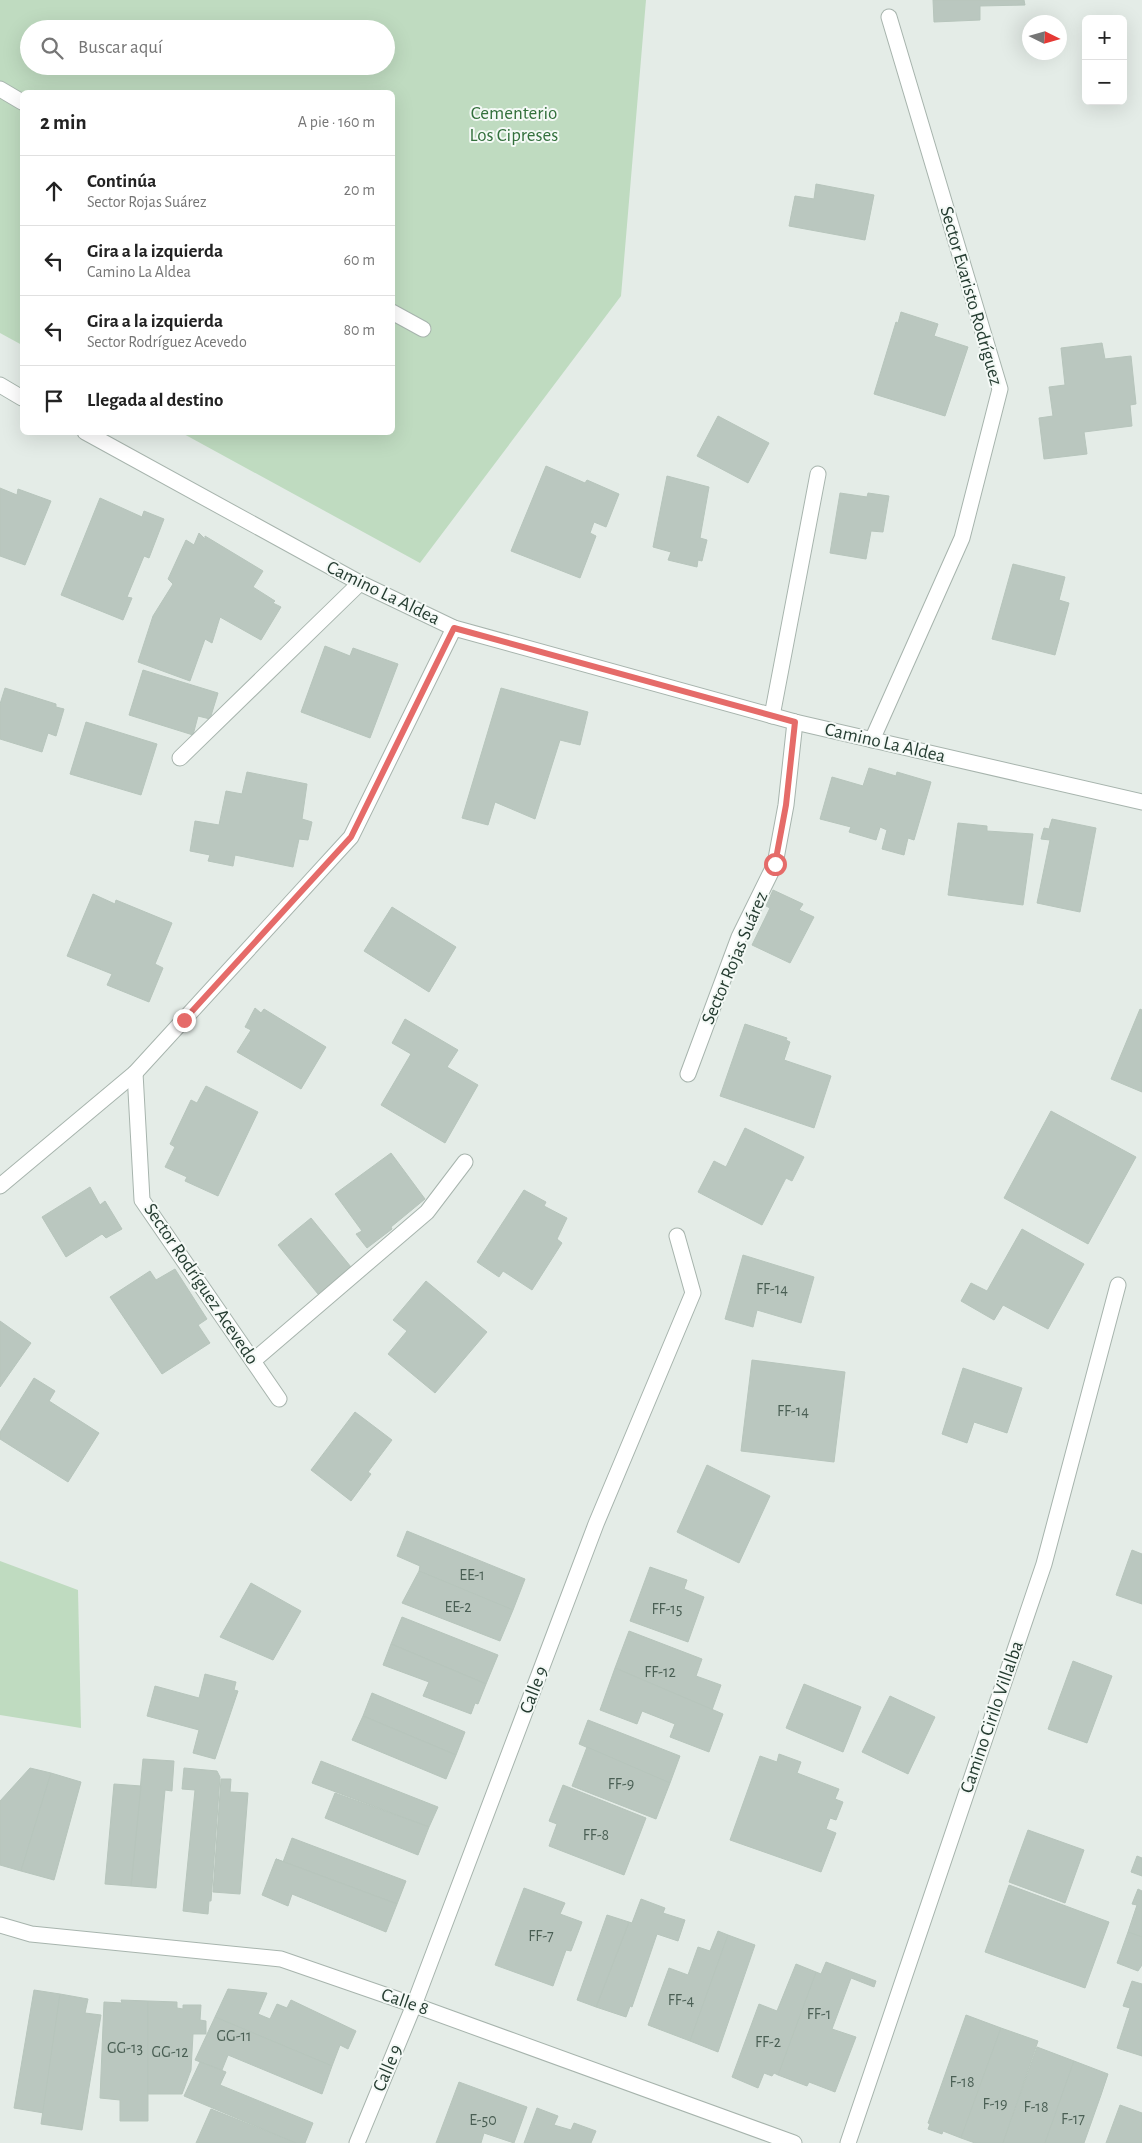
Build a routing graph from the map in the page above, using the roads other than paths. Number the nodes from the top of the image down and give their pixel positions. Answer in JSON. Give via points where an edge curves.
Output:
{"nodes":[{"id":1,"x":889,"y":17,"type":"dead end"},
{"id":2,"x":0,"y":89,"type":"edge"},
{"id":3,"x":20,"y":101,"type":"edge"},
{"id":4,"x":395,"y":314,"type":"edge"},
{"id":5,"x":422,"y":329,"type":"dead end"},
{"id":6,"x":0,"y":386,"type":"edge"},
{"id":7,"x":20,"y":397,"type":"edge"},
{"id":8,"x":91,"y":435,"type":"edge"},
{"id":9,"x":818,"y":474,"type":"dead end"},
{"id":10,"x":360,"y":583,"type":"junction"},
{"id":11,"x":454,"y":628,"type":"junction"},
{"id":12,"x":772,"y":716,"type":"junction"},
{"id":13,"x":795,"y":722,"type":"junction"},
{"id":14,"x":872,"y":740,"type":"junction"},
{"id":15,"x":180,"y":758,"type":"dead end"},
{"id":16,"x":1142,"y":802,"type":"edge"},
{"id":17,"x":135,"y":1073,"type":"junction"},
{"id":18,"x":688,"y":1074,"type":"dead end"},
{"id":19,"x":465,"y":1162,"type":"dead end"},
{"id":20,"x":0,"y":1186,"type":"edge"},
{"id":21,"x":677,"y":1236,"type":"dead end"},
{"id":22,"x":1118,"y":1285,"type":"dead end"},
{"id":23,"x":253,"y":1361,"type":"junction"},
{"id":24,"x":279,"y":1399,"type":"dead end"},
{"id":25,"x":0,"y":1925,"type":"edge"},
{"id":26,"x":414,"y":2005,"type":"junction"},
{"id":27,"x":356,"y":2143,"type":"edge"},
{"id":28,"x":794,"y":2143,"type":"edge"},
{"id":29,"x":848,"y":2143,"type":"edge"}],
"edges":[{"from":1,"to":14,"type":"street","name":"Sector Evaristo Rodríguez","via":[[1000,390],[962,538]]},
{"from":2,"to":3,"type":"street"},
{"from":4,"to":5,"type":"street"},
{"from":6,"to":7,"type":"street"},
{"from":8,"to":10,"type":"street","name":"Camino La Aldea"},
{"from":9,"to":12,"type":"street"},
{"from":10,"to":11,"type":"street","name":"Camino La Aldea"},
{"from":10,"to":15,"type":"street"},
{"from":11,"to":12,"type":"street","name":"Camino La Aldea"},
{"from":11,"to":17,"type":"street","via":[[351,837]]},
{"from":12,"to":13,"type":"street","name":"Camino La Aldea"},
{"from":13,"to":14,"type":"street","name":"Camino La Aldea"},
{"from":13,"to":18,"type":"street","name":"Sector Rojas Suárez","via":[[786,805],[775,864],[739,937]]},
{"from":14,"to":16,"type":"street","name":"Camino La Aldea"},
{"from":17,"to":20,"type":"street"},
{"from":17,"to":23,"type":"street","name":"Sector Rodríguez Acevedo","via":[[142,1200]]},
{"from":19,"to":23,"type":"street","via":[[427,1212]]},
{"from":21,"to":26,"type":"street","name":"Calle 9","via":[[693,1294],[596,1524]]},
{"from":22,"to":29,"type":"street","name":"Camino Cirilo Villalba","via":[[1044,1564]]},
{"from":23,"to":24,"type":"street","name":"Sector Rodríguez Acevedo"},
{"from":25,"to":26,"type":"street","name":"Calle 8","via":[[31,1934],[281,1960]]},
{"from":26,"to":27,"type":"street","name":"Calle 9"},
{"from":26,"to":28,"type":"street","name":"Calle 8"}]}
